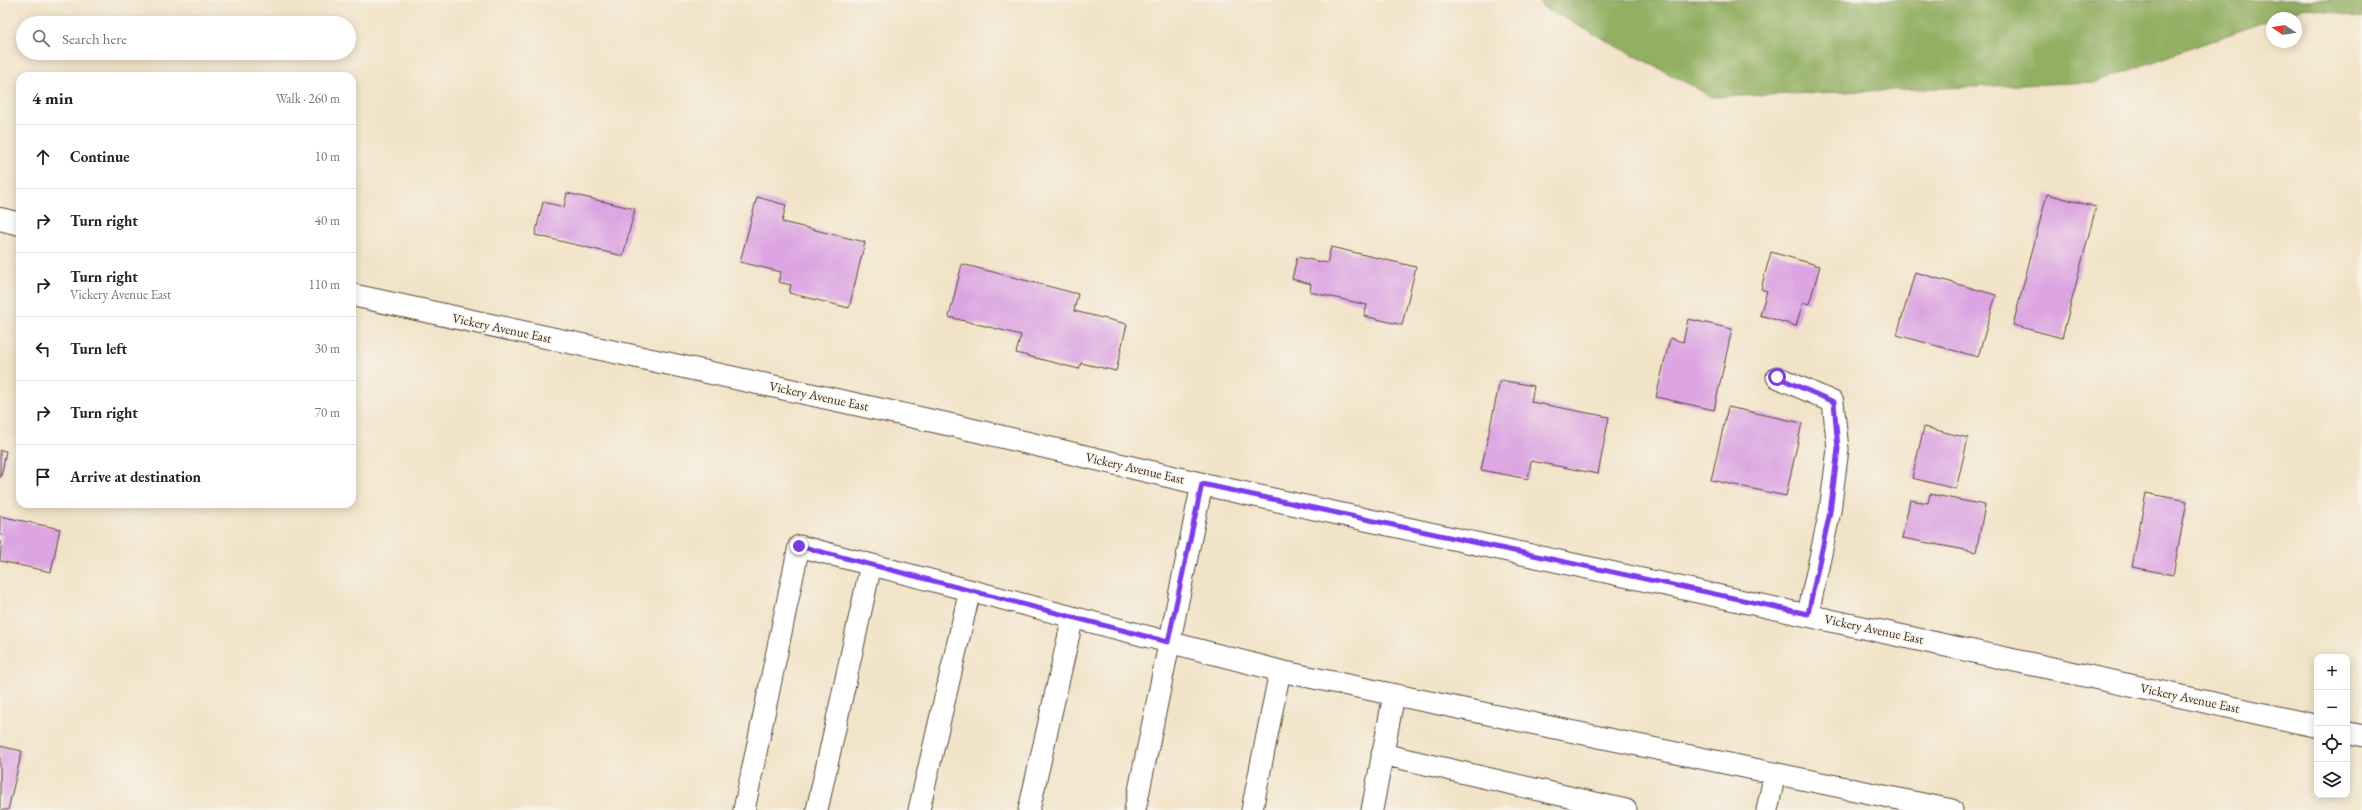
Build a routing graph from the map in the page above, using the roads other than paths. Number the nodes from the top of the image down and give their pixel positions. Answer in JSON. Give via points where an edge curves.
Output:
{"nodes":[{"id":1,"x":0,"y":219,"type":"edge"},
{"id":2,"x":16,"y":223,"type":"edge"},
{"id":3,"x":356,"y":296,"type":"edge"},
{"id":4,"x":1777,"y":377,"type":"dead end"},
{"id":5,"x":1202,"y":484,"type":"junction"},
{"id":6,"x":871,"y":565,"type":"junction"},
{"id":7,"x":970,"y":590,"type":"junction"},
{"id":8,"x":1808,"y":614,"type":"junction"},
{"id":9,"x":1073,"y":617,"type":"junction"},
{"id":10,"x":1168,"y":642,"type":"junction"},
{"id":11,"x":1280,"y":671,"type":"junction"},
{"id":12,"x":1394,"y":695,"type":"junction"},
{"id":13,"x":2314,"y":725,"type":"edge"},
{"id":14,"x":2350,"y":734,"type":"edge"},
{"id":15,"x":2362,"y":736,"type":"edge"},
{"id":16,"x":1382,"y":754,"type":"junction"},
{"id":17,"x":1775,"y":773,"type":"junction"},
{"id":18,"x":744,"y":810,"type":"edge"},
{"id":19,"x":817,"y":810,"type":"edge"},
{"id":20,"x":919,"y":810,"type":"edge"},
{"id":21,"x":1029,"y":810,"type":"edge"},
{"id":22,"x":1135,"y":810,"type":"edge"},
{"id":23,"x":1252,"y":810,"type":"edge"},
{"id":24,"x":1372,"y":810,"type":"edge"},
{"id":25,"x":1626,"y":810,"type":"edge"},
{"id":26,"x":1767,"y":810,"type":"edge"},
{"id":27,"x":1952,"y":810,"type":"edge"}],
"edges":[{"from":1,"to":2,"type":"street"},
{"from":3,"to":5,"type":"street","name":"Vickery Avenue East","via":[[956,426]]},
{"from":4,"to":8,"type":"lane","via":[[1834,402],[1838,449],[1830,512]]},
{"from":5,"to":8,"type":"street","name":"Vickery Avenue East"},
{"from":5,"to":10,"type":"lane"},
{"from":6,"to":7,"type":"lane"},
{"from":6,"to":18,"type":"lane","via":[[799,546]]},
{"from":6,"to":19,"type":"lane"},
{"from":7,"to":9,"type":"lane"},
{"from":7,"to":20,"type":"lane"},
{"from":8,"to":13,"type":"street","name":"Vickery Avenue East"},
{"from":9,"to":10,"type":"lane"},
{"from":9,"to":21,"type":"lane"},
{"from":10,"to":11,"type":"lane"},
{"from":10,"to":22,"type":"lane"},
{"from":11,"to":12,"type":"lane"},
{"from":11,"to":23,"type":"lane"},
{"from":12,"to":16,"type":"lane"},
{"from":12,"to":17,"type":"lane"},
{"from":14,"to":15,"type":"street"},
{"from":16,"to":24,"type":"lane"},
{"from":16,"to":25,"type":"lane"},
{"from":17,"to":26,"type":"lane"},
{"from":17,"to":27,"type":"lane"}]}
